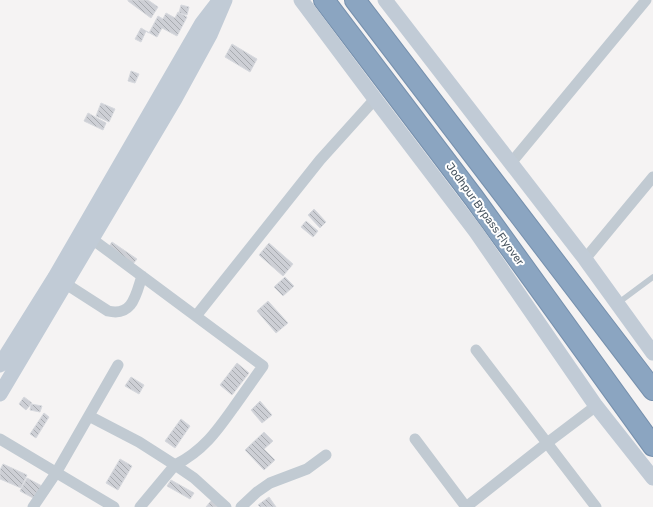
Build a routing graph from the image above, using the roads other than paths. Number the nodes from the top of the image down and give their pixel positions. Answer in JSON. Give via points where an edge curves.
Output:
{"nodes":[{"id":1,"x":220,"y":0,"type":"edge"},
{"id":2,"x":225,"y":0,"type":"edge"},
{"id":3,"x":301,"y":0,"type":"edge"},
{"id":4,"x":324,"y":0,"type":"edge"},
{"id":5,"x":354,"y":0,"type":"edge"},
{"id":6,"x":385,"y":0,"type":"edge"},
{"id":7,"x":646,"y":0,"type":"edge"},
{"id":8,"x":375,"y":99,"type":"junction"},
{"id":9,"x":512,"y":163,"type":"junction"},
{"id":10,"x":653,"y":176,"type":"edge"},
{"id":11,"x":92,"y":239,"type":"junction"},
{"id":12,"x":585,"y":259,"type":"junction"},
{"id":13,"x":142,"y":276,"type":"junction"},
{"id":14,"x":653,"y":277,"type":"edge"},
{"id":15,"x":66,"y":284,"type":"junction"},
{"id":16,"x":617,"y":305,"type":"junction"},
{"id":17,"x":196,"y":316,"type":"junction"},
{"id":18,"x":476,"y":350,"type":"dead end"},
{"id":19,"x":653,"y":354,"type":"edge"},
{"id":20,"x":0,"y":365,"type":"edge"},
{"id":21,"x":118,"y":365,"type":"dead end"},
{"id":22,"x":653,"y":390,"type":"edge"},
{"id":23,"x":0,"y":394,"type":"edge"},
{"id":24,"x":596,"y":406,"type":"junction"},
{"id":25,"x":89,"y":416,"type":"junction"},
{"id":26,"x":0,"y":439,"type":"edge"},
{"id":27,"x":415,"y":439,"type":"dead end"},
{"id":28,"x":648,"y":439,"type":"edge"},
{"id":29,"x":547,"y":443,"type":"junction"},
{"id":30,"x":326,"y":455,"type":"dead end"},
{"id":31,"x":175,"y":465,"type":"junction"},
{"id":32,"x":56,"y":473,"type":"junction"},
{"id":33,"x":653,"y":478,"type":"edge"},
{"id":34,"x":33,"y":507,"type":"edge"},
{"id":35,"x":114,"y":507,"type":"edge"},
{"id":36,"x":140,"y":507,"type":"edge"},
{"id":37,"x":226,"y":507,"type":"edge"},
{"id":38,"x":241,"y":507,"type":"edge"},
{"id":39,"x":466,"y":507,"type":"edge"},
{"id":40,"x":596,"y":507,"type":"edge"}],
"edges":[{"from":1,"to":20,"type":"street","via":[[202,23],[55,276]]},
{"from":2,"to":11,"type":"street","via":[[210,35],[178,93]]},
{"from":3,"to":8,"type":"street"},
{"from":4,"to":28,"type":"highway","name":"Jodhpur Bypass Flyover","via":[[474,198]]},
{"from":5,"to":22,"type":"highway"},
{"from":6,"to":9,"type":"street"},
{"from":7,"to":9,"type":"street"},
{"from":8,"to":17,"type":"street","via":[[320,160]]},
{"from":8,"to":24,"type":"street","via":[[476,232]]},
{"from":9,"to":12,"type":"street"},
{"from":10,"to":12,"type":"street"},
{"from":11,"to":13,"type":"street"},
{"from":11,"to":15,"type":"street"},
{"from":12,"to":16,"type":"street"},
{"from":13,"to":15,"type":"street","via":[[131,306],[114,312]]},
{"from":13,"to":17,"type":"street"},
{"from":14,"to":16,"type":"lane"},
{"from":15,"to":23,"type":"street"},
{"from":16,"to":19,"type":"street"},
{"from":17,"to":31,"type":"street","via":[[263,366],[217,431],[186,460]]},
{"from":18,"to":29,"type":"street"},
{"from":21,"to":25,"type":"street"},
{"from":24,"to":29,"type":"street"},
{"from":24,"to":33,"type":"street"},
{"from":25,"to":31,"type":"street","via":[[139,442]]},
{"from":25,"to":32,"type":"street"},
{"from":26,"to":32,"type":"street"},
{"from":27,"to":39,"type":"street"},
{"from":29,"to":39,"type":"street"},
{"from":29,"to":40,"type":"street"},
{"from":30,"to":38,"type":"street","via":[[307,469],[270,483]]},
{"from":31,"to":36,"type":"street"},
{"from":31,"to":37,"type":"street","via":[[194,478]]},
{"from":32,"to":34,"type":"street"},
{"from":32,"to":35,"type":"street"}]}
